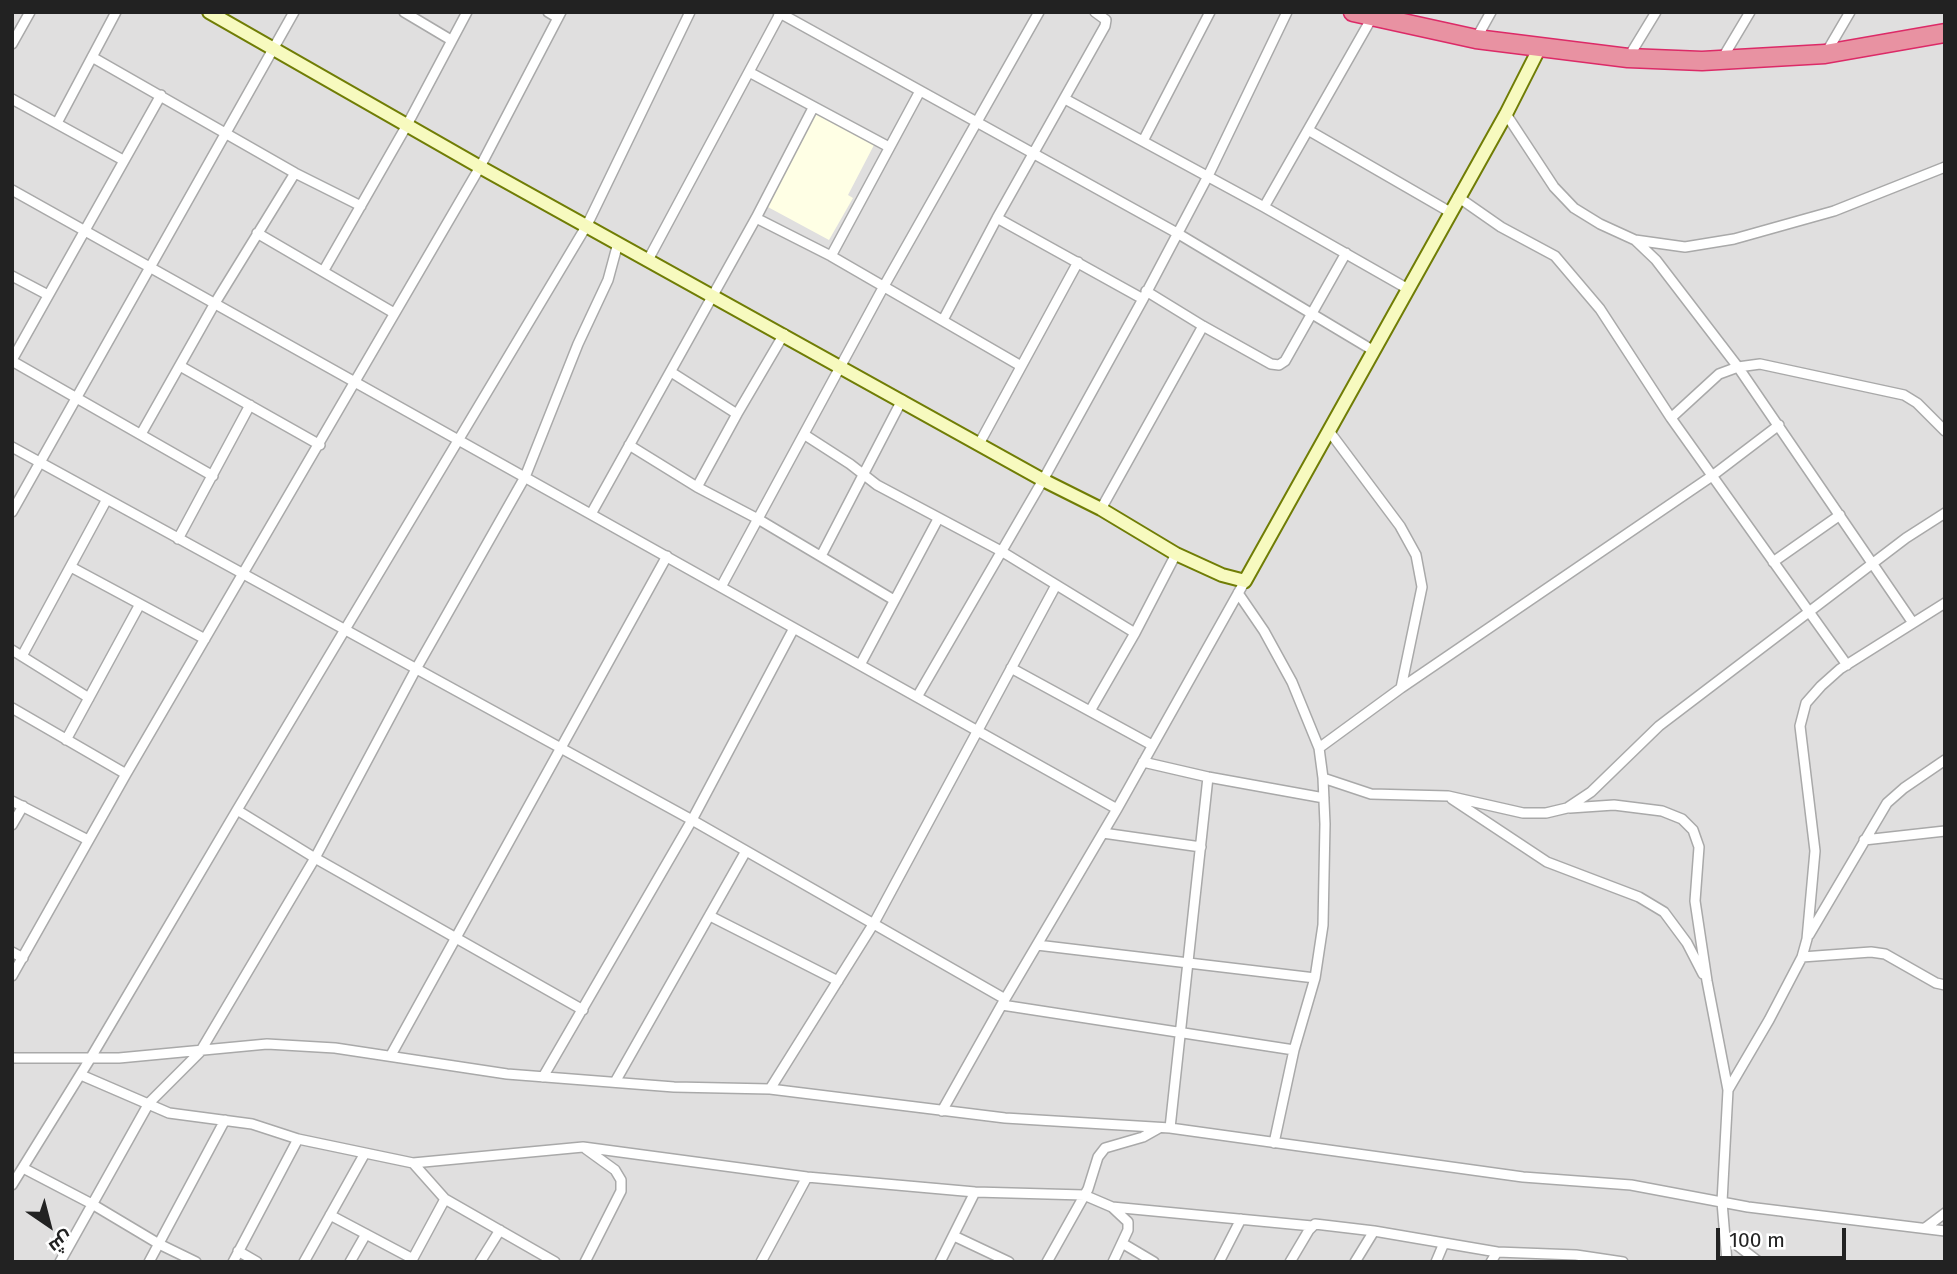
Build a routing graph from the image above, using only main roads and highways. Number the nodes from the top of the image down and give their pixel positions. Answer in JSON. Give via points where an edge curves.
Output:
{"nodes":[{"id":1,"x":1353,"y":12,"type":"edge"},
{"id":2,"x":1373,"y":15,"type":"edge"},
{"id":3,"x":1945,"y":33,"type":"edge"}],
"edges":[{"from":1,"to":2,"type":"highway"},
{"from":2,"to":3,"type":"highway","via":[[1476,40],[1628,58],[1721,61],[1825,54]]}]}
